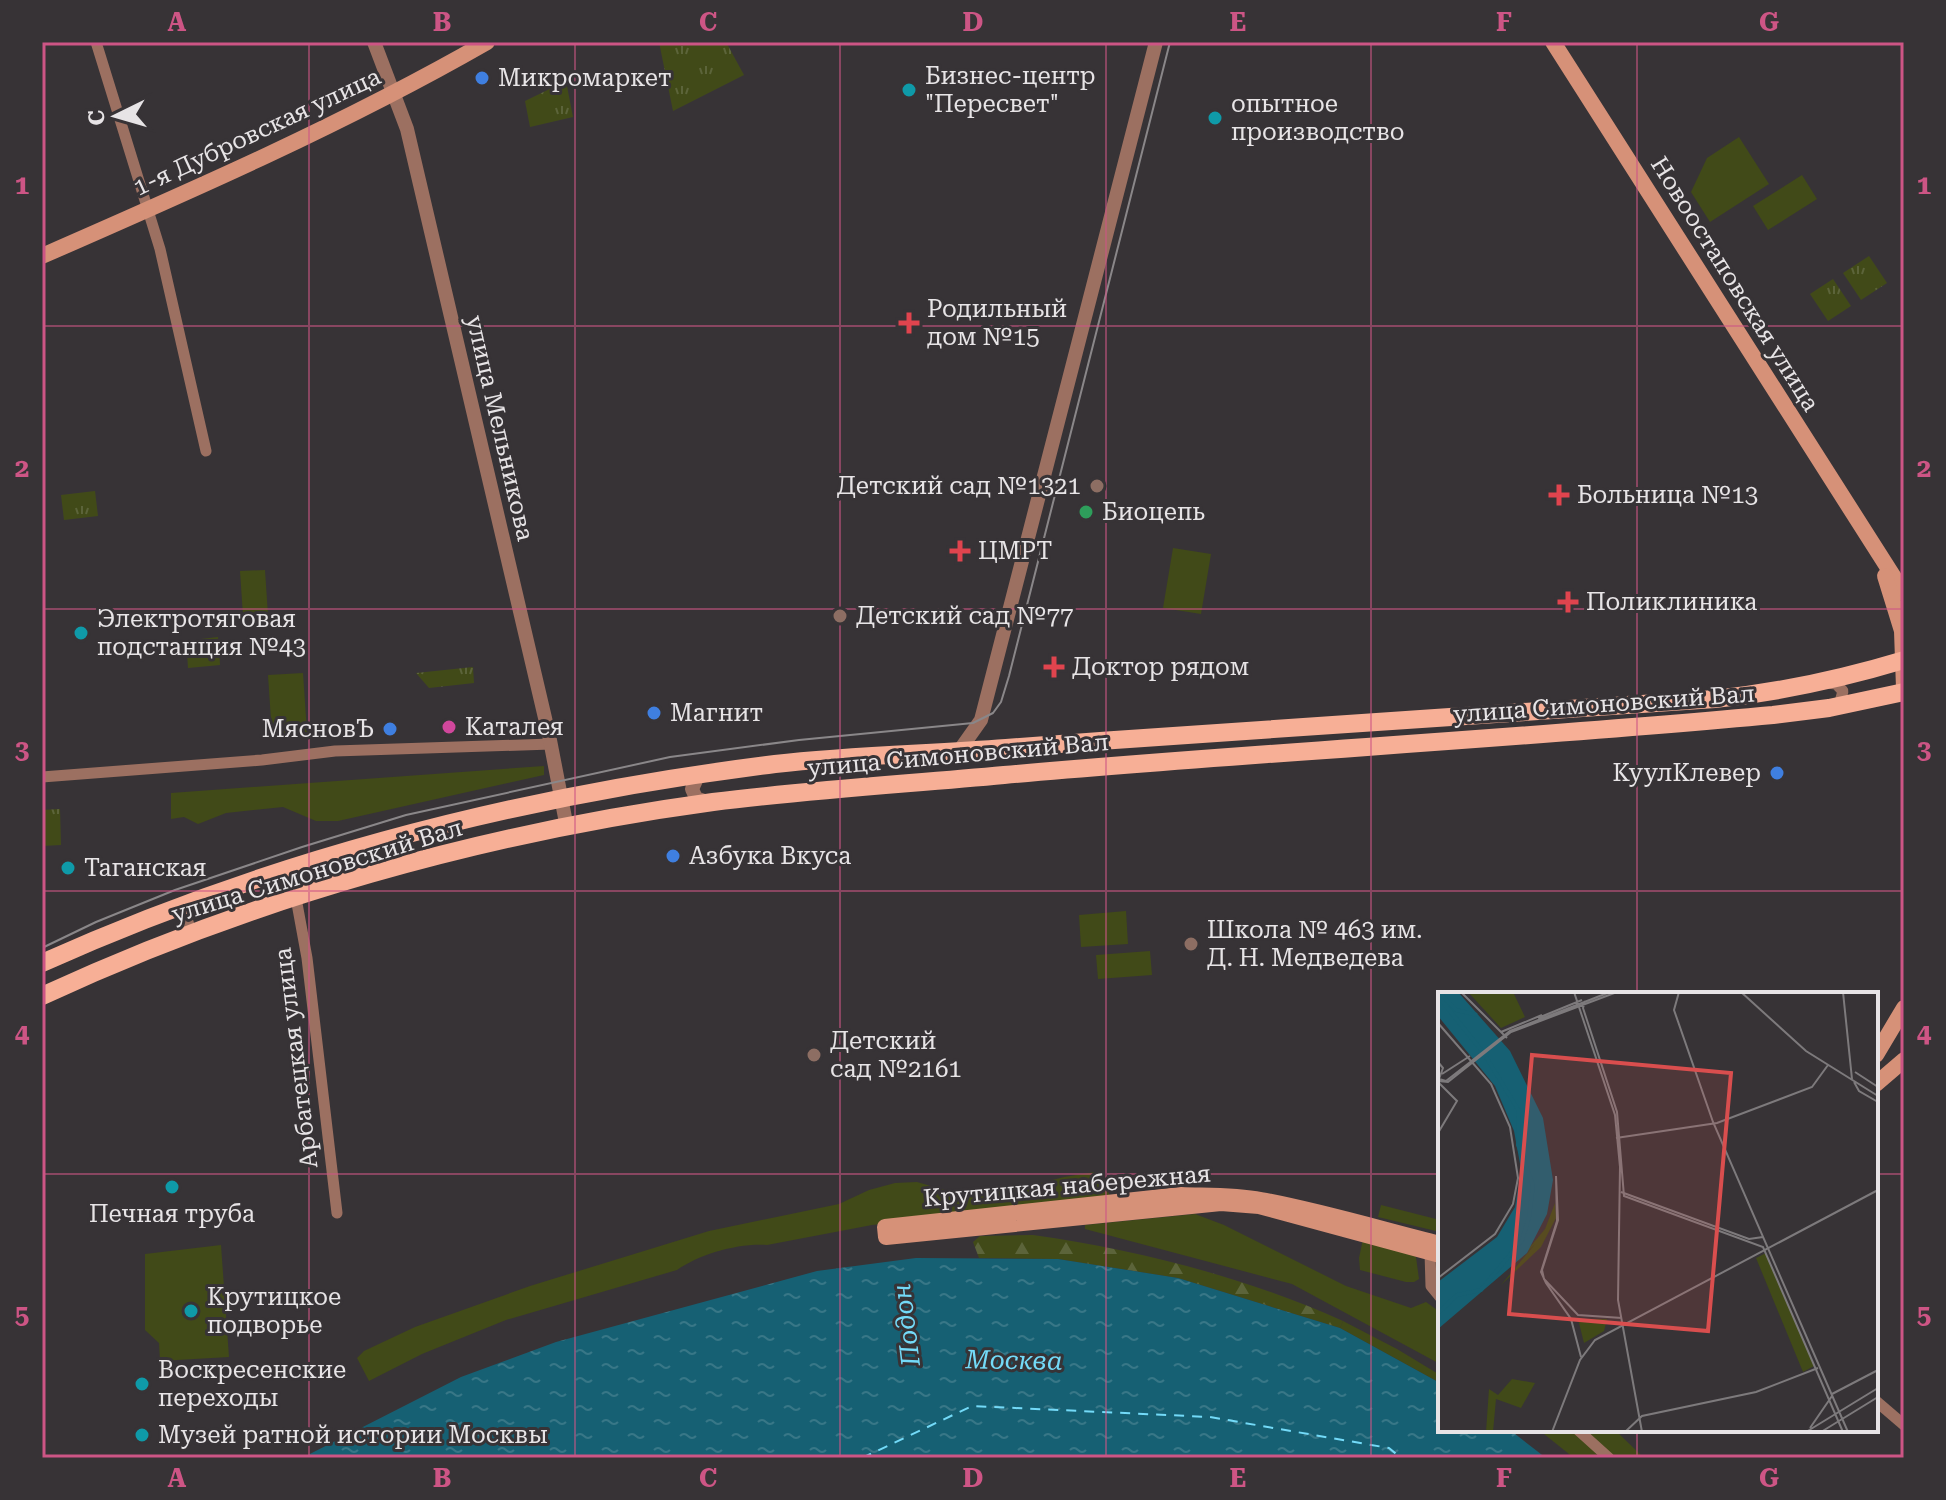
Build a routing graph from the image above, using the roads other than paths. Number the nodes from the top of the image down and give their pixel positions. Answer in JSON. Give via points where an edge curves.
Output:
{"nodes":[{"id":1,"x":96,"y":42,"type":"edge"},
{"id":2,"x":374,"y":42,"type":"edge"},
{"id":3,"x":487,"y":42,"type":"edge"},
{"id":4,"x":1156,"y":42,"type":"edge"},
{"id":5,"x":1553,"y":42,"type":"edge"},
{"id":6,"x":396,"y":93,"type":"junction"},
{"id":7,"x":148,"y":210,"type":"junction"},
{"id":8,"x":42,"y":256,"type":"edge"},
{"id":9,"x":206,"y":451,"type":"dead end"},
{"id":10,"x":1876,"y":551,"type":"junction"},
{"id":11,"x":1904,"y":593,"type":"edge"},
{"id":12,"x":1904,"y":660,"type":"edge"},
{"id":13,"x":1825,"y":682,"type":"junction"},
{"id":14,"x":1904,"y":690,"type":"edge"},
{"id":15,"x":1829,"y":708,"type":"junction"},
{"id":16,"x":981,"y":720,"type":"junction"},
{"id":17,"x":1169,"y":735,"type":"junction"},
{"id":18,"x":551,"y":744,"type":"junction"},
{"id":19,"x":1002,"y":749,"type":"junction"},
{"id":20,"x":959,"y":751,"type":"junction"},
{"id":21,"x":1170,"y":761,"type":"junction"},
{"id":22,"x":706,"y":774,"type":"junction"},
{"id":23,"x":1003,"y":776,"type":"junction"},
{"id":24,"x":42,"y":777,"type":"edge"},
{"id":25,"x":560,"y":799,"type":"junction"},
{"id":26,"x":710,"y":803,"type":"junction"},
{"id":27,"x":567,"y":828,"type":"junction"},
{"id":28,"x":246,"y":884,"type":"junction"},
{"id":29,"x":296,"y":898,"type":"junction"},
{"id":30,"x":255,"y":911,"type":"junction"},
{"id":31,"x":166,"y":912,"type":"junction"},
{"id":32,"x":177,"y":939,"type":"junction"},
{"id":33,"x":42,"y":963,"type":"edge"},
{"id":34,"x":42,"y":996,"type":"edge"},
{"id":35,"x":1904,"y":1008,"type":"edge"},
{"id":36,"x":1878,"y":1052,"type":"edge"},
{"id":37,"x":1904,"y":1060,"type":"edge"},
{"id":38,"x":1878,"y":1082,"type":"edge"},
{"id":39,"x":337,"y":1213,"type":"dead end"},
{"id":40,"x":886,"y":1232,"type":"dead end"},
{"id":41,"x":1435,"y":1248,"type":"edge"},
{"id":42,"x":1438,"y":1295,"type":"edge"},
{"id":43,"x":1878,"y":1403,"type":"edge"},
{"id":44,"x":1904,"y":1425,"type":"edge"},
{"id":45,"x":1580,"y":1432,"type":"edge"},
{"id":46,"x":1609,"y":1458,"type":"edge"}],
"edges":[{"from":1,"to":7,"type":"street"},
{"from":2,"to":6,"type":"street","name":"улица Мельникова"},
{"from":3,"to":6,"type":"main road","name":"1-я Дубровская улица"},
{"from":4,"to":16,"type":"street"},
{"from":5,"to":10,"type":"main road","name":"Новоостаповская улица"},
{"from":6,"to":7,"type":"main road","name":"1-я Дубровская улица"},
{"from":6,"to":18,"type":"street","name":"улица Мельникова"},
{"from":7,"to":8,"type":"main road","name":"1-я Дубровская улица"},
{"from":7,"to":9,"type":"street"},
{"from":10,"to":11,"type":"main road","name":"Новоостаповская улица"},
{"from":10,"to":12,"type":"main road","name":"Новоостаповская улица","via":[[1899,614]]},
{"from":12,"to":13,"type":"main road","name":"улица Симоновский Вал"},
{"from":12,"to":14,"type":"main road","name":"Новоостаповская улица"},
{"from":13,"to":15,"type":"street","via":[[1843,691],[1840,702]]},
{"from":13,"to":17,"type":"main road","name":"улица Симоновский Вал","via":[[1715,699]]},
{"from":14,"to":15,"type":"main road","name":"улица Симоновский Вал"},
{"from":15,"to":21,"type":"main road","name":"улица Симоновский Вал"},
{"from":16,"to":19,"type":"street"},
{"from":16,"to":20,"type":"street"},
{"from":17,"to":19,"type":"main road","name":"улица Симоновский Вал"},
{"from":17,"to":21,"type":"street","via":[[1183,746],[1181,755]]},
{"from":18,"to":24,"type":"street","via":[[335,751]]},
{"from":18,"to":25,"type":"street","name":"улица Мельникова"},
{"from":19,"to":20,"type":"main road","name":"улица Симоновский Вал"},
{"from":19,"to":23,"type":"street","via":[[992,753],[988,763]]},
{"from":20,"to":22,"type":"main road","name":"улица Симоновский Вал"},
{"from":21,"to":23,"type":"main road","name":"улица Симоновский Вал"},
{"from":22,"to":25,"type":"main road","name":"улица Симоновский Вал"},
{"from":22,"to":26,"type":"street","via":[[692,789],[696,798]]},
{"from":23,"to":26,"type":"main road","name":"улица Симоновский Вал"},
{"from":25,"to":27,"type":"street","name":"улица Мельникова"},
{"from":25,"to":28,"type":"main road","name":"улица Симоновский Вал","via":[[392,839]]},
{"from":26,"to":27,"type":"main road","name":"улица Симоновский Вал"},
{"from":27,"to":29,"type":"main road","name":"улица Симоновский Вал","via":[[399,866]]},
{"from":28,"to":30,"type":"street","via":[[236,892],[236,902],[243,910]]},
{"from":28,"to":31,"type":"main road","name":"улица Симоновский Вал"},
{"from":29,"to":30,"type":"main road","name":"улица Симоновский Вал"},
{"from":29,"to":39,"type":"street","name":"Арбатецкая улица"},
{"from":30,"to":32,"type":"main road","name":"улица Симоновский Вал"},
{"from":31,"to":32,"type":"street","via":[[180,911],[188,918],[187,930]]},
{"from":31,"to":33,"type":"main road","name":"улица Симоновский Вал"},
{"from":32,"to":34,"type":"main road","name":"улица Симоновский Вал"},
{"from":35,"to":36,"type":"main road"},
{"from":37,"to":38,"type":"main road"},
{"from":40,"to":41,"type":"main road","name":"Крутицкая набережная","via":[[1181,1195],[1217,1196],[1258,1199]]},
{"from":41,"to":42,"type":"street","via":[[1431,1286]]},
{"from":43,"to":44,"type":"street"},
{"from":45,"to":46,"type":"street"}]}
